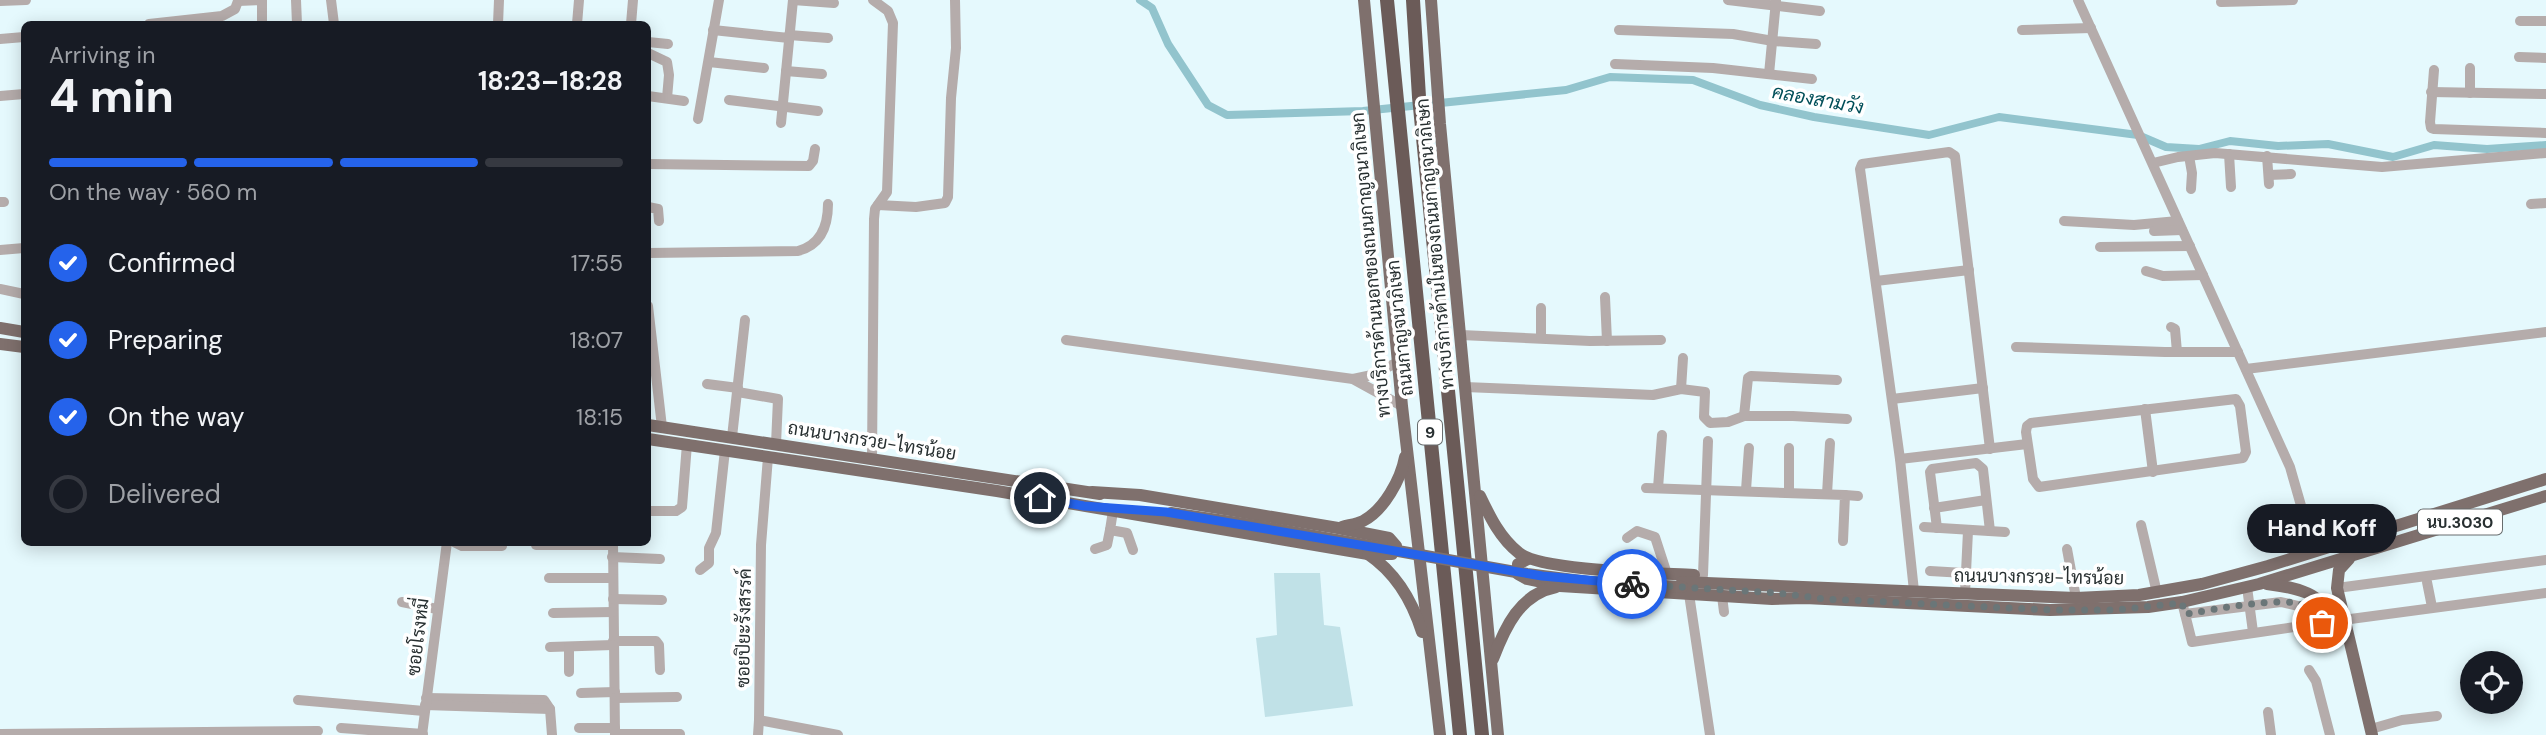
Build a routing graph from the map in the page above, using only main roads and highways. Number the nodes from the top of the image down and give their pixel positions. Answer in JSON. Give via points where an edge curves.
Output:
{"nodes":[{"id":1,"x":1364,"y":0,"type":"edge"},
{"id":2,"x":1387,"y":0,"type":"edge"},
{"id":3,"x":1413,"y":0,"type":"edge"},
{"id":4,"x":1431,"y":0,"type":"edge"},
{"id":5,"x":0,"y":328,"type":"edge"},
{"id":6,"x":21,"y":331,"type":"edge"},
{"id":7,"x":0,"y":344,"type":"edge"},
{"id":8,"x":20,"y":347,"type":"edge"},
{"id":9,"x":651,"y":425,"type":"edge"},
{"id":10,"x":651,"y":439,"type":"edge"},
{"id":11,"x":1407,"y":446,"type":"junction"},
{"id":12,"x":2546,"y":473,"type":"edge"},
{"id":13,"x":2546,"y":479,"type":"edge"},
{"id":14,"x":1475,"y":486,"type":"junction"},
{"id":15,"x":2517,"y":487,"type":"junction"},
{"id":16,"x":1092,"y":492,"type":"junction"},
{"id":17,"x":2546,"y":498,"type":"edge"},
{"id":18,"x":1084,"y":506,"type":"junction"},
{"id":19,"x":1259,"y":524,"type":"junction"},
{"id":20,"x":1338,"y":528,"type":"junction"},
{"id":21,"x":1368,"y":554,"type":"junction"},
{"id":22,"x":2353,"y":555,"type":"junction"},
{"id":23,"x":1528,"y":559,"type":"junction"},
{"id":24,"x":2253,"y":585,"type":"junction"},
{"id":25,"x":1560,"y":586,"type":"junction"},
{"id":26,"x":1684,"y":588,"type":"junction"},
{"id":27,"x":1806,"y":592,"type":"junction"},
{"id":28,"x":2339,"y":619,"type":"junction"},
{"id":29,"x":1430,"y":655,"type":"junction"},
{"id":30,"x":1492,"y":662,"type":"junction"},
{"id":31,"x":2372,"y":733,"type":"edge"},
{"id":32,"x":1440,"y":735,"type":"edge"},
{"id":33,"x":1460,"y":735,"type":"edge"},
{"id":34,"x":1482,"y":735,"type":"edge"},
{"id":35,"x":1497,"y":735,"type":"edge"}],
"edges":[{"from":1,"to":11,"type":"main road","name":"ทางบริการด้านนอกของถนนกาญจนาภิเษก"},
{"from":2,"to":33,"type":"highway","name":"ถนนกาญจนาภิเษก","number":"9"},
{"from":3,"to":34,"type":"highway","number":"9"},
{"from":4,"to":14,"type":"main road","name":"ทางบริการด้านในของถนนกาญจนาภิเษก"},
{"from":5,"to":6,"type":"main road"},
{"from":6,"to":8,"type":"main road"},
{"from":7,"to":8,"type":"main road"},
{"from":9,"to":16,"type":"main road","name":"ถนนบางกรวย-ไทรน้อย"},
{"from":10,"to":18,"type":"main road","name":"ถนนบางกรวย-ไทรน้อย"},
{"from":11,"to":20,"type":"main road","via":[[1398,478],[1385,500],[1362,522]]},
{"from":11,"to":29,"type":"main road","name":"ทางบริการด้านนอกของถนนกาญจนาภิเษก"},
{"from":12,"to":15,"type":"main road"},
{"from":13,"to":15,"type":"main road","number":"นบ.3030"},
{"from":14,"to":23,"type":"main road","via":[[1505,540]]},
{"from":14,"to":30,"type":"main road","name":"ทางบริการด้านในของถนนกาญจนาภิเษก"},
{"from":15,"to":27,"type":"main road","name":"ถนนบางกรวย-ไทรน้อย","number":"นบ.3030","via":[[2226,578],[2157,593],[2076,598]]},
{"from":16,"to":19,"type":"main road"},
{"from":16,"to":20,"type":"main road","via":[[1140,495]]},
{"from":17,"to":22,"type":"main road","name":"ถนนบางกรวย-ไทรน้อย","number":"นบ.3030"},
{"from":18,"to":19,"type":"main road"},
{"from":18,"to":21,"type":"main road"},
{"from":19,"to":26,"type":"main road","bridge":true,"via":[[1549,572]]},
{"from":20,"to":21,"type":"main road","via":[[1389,538],[1396,545],[1392,554]]},
{"from":21,"to":29,"type":"main road","via":[[1386,567],[1404,591]]},
{"from":22,"to":24,"type":"main road","name":"ถนนบางกรวย-ไทรน้อย"},
{"from":22,"to":28,"type":"main road","name":"ถนนบางกรวย-ไทรน้อย","via":[[2339,570]]},
{"from":23,"to":25,"type":"main road","via":[[1518,564],[1518,575]]},
{"from":23,"to":27,"type":"main road","via":[[1575,567],[1776,579]]},
{"from":24,"to":27,"type":"main road","name":"ถนนบางกรวย-ไทรน้อย","via":[[2183,608],[2083,611]]},
{"from":24,"to":28,"type":"main road","name":"ถนนบางกรวย-ไทรน้อย","via":[[2302,589]]},
{"from":25,"to":26,"type":"main road"},
{"from":25,"to":30,"type":"main road","via":[[1535,594],[1525,603],[1503,632]]},
{"from":26,"to":27,"type":"main road","via":[[1778,586]]},
{"from":26,"to":27,"type":"main road","via":[[1722,596]]},
{"from":28,"to":31,"type":"main road","name":"ถนนบางกรวย-ไทรน้อย"},
{"from":29,"to":32,"type":"main road","name":"ทางบริการด้านนอกของถนนกาญจนาภิเษก"},
{"from":30,"to":35,"type":"main road","name":"ทางบริการด้านในของถนนกาญจนาภิเษก"}]}
